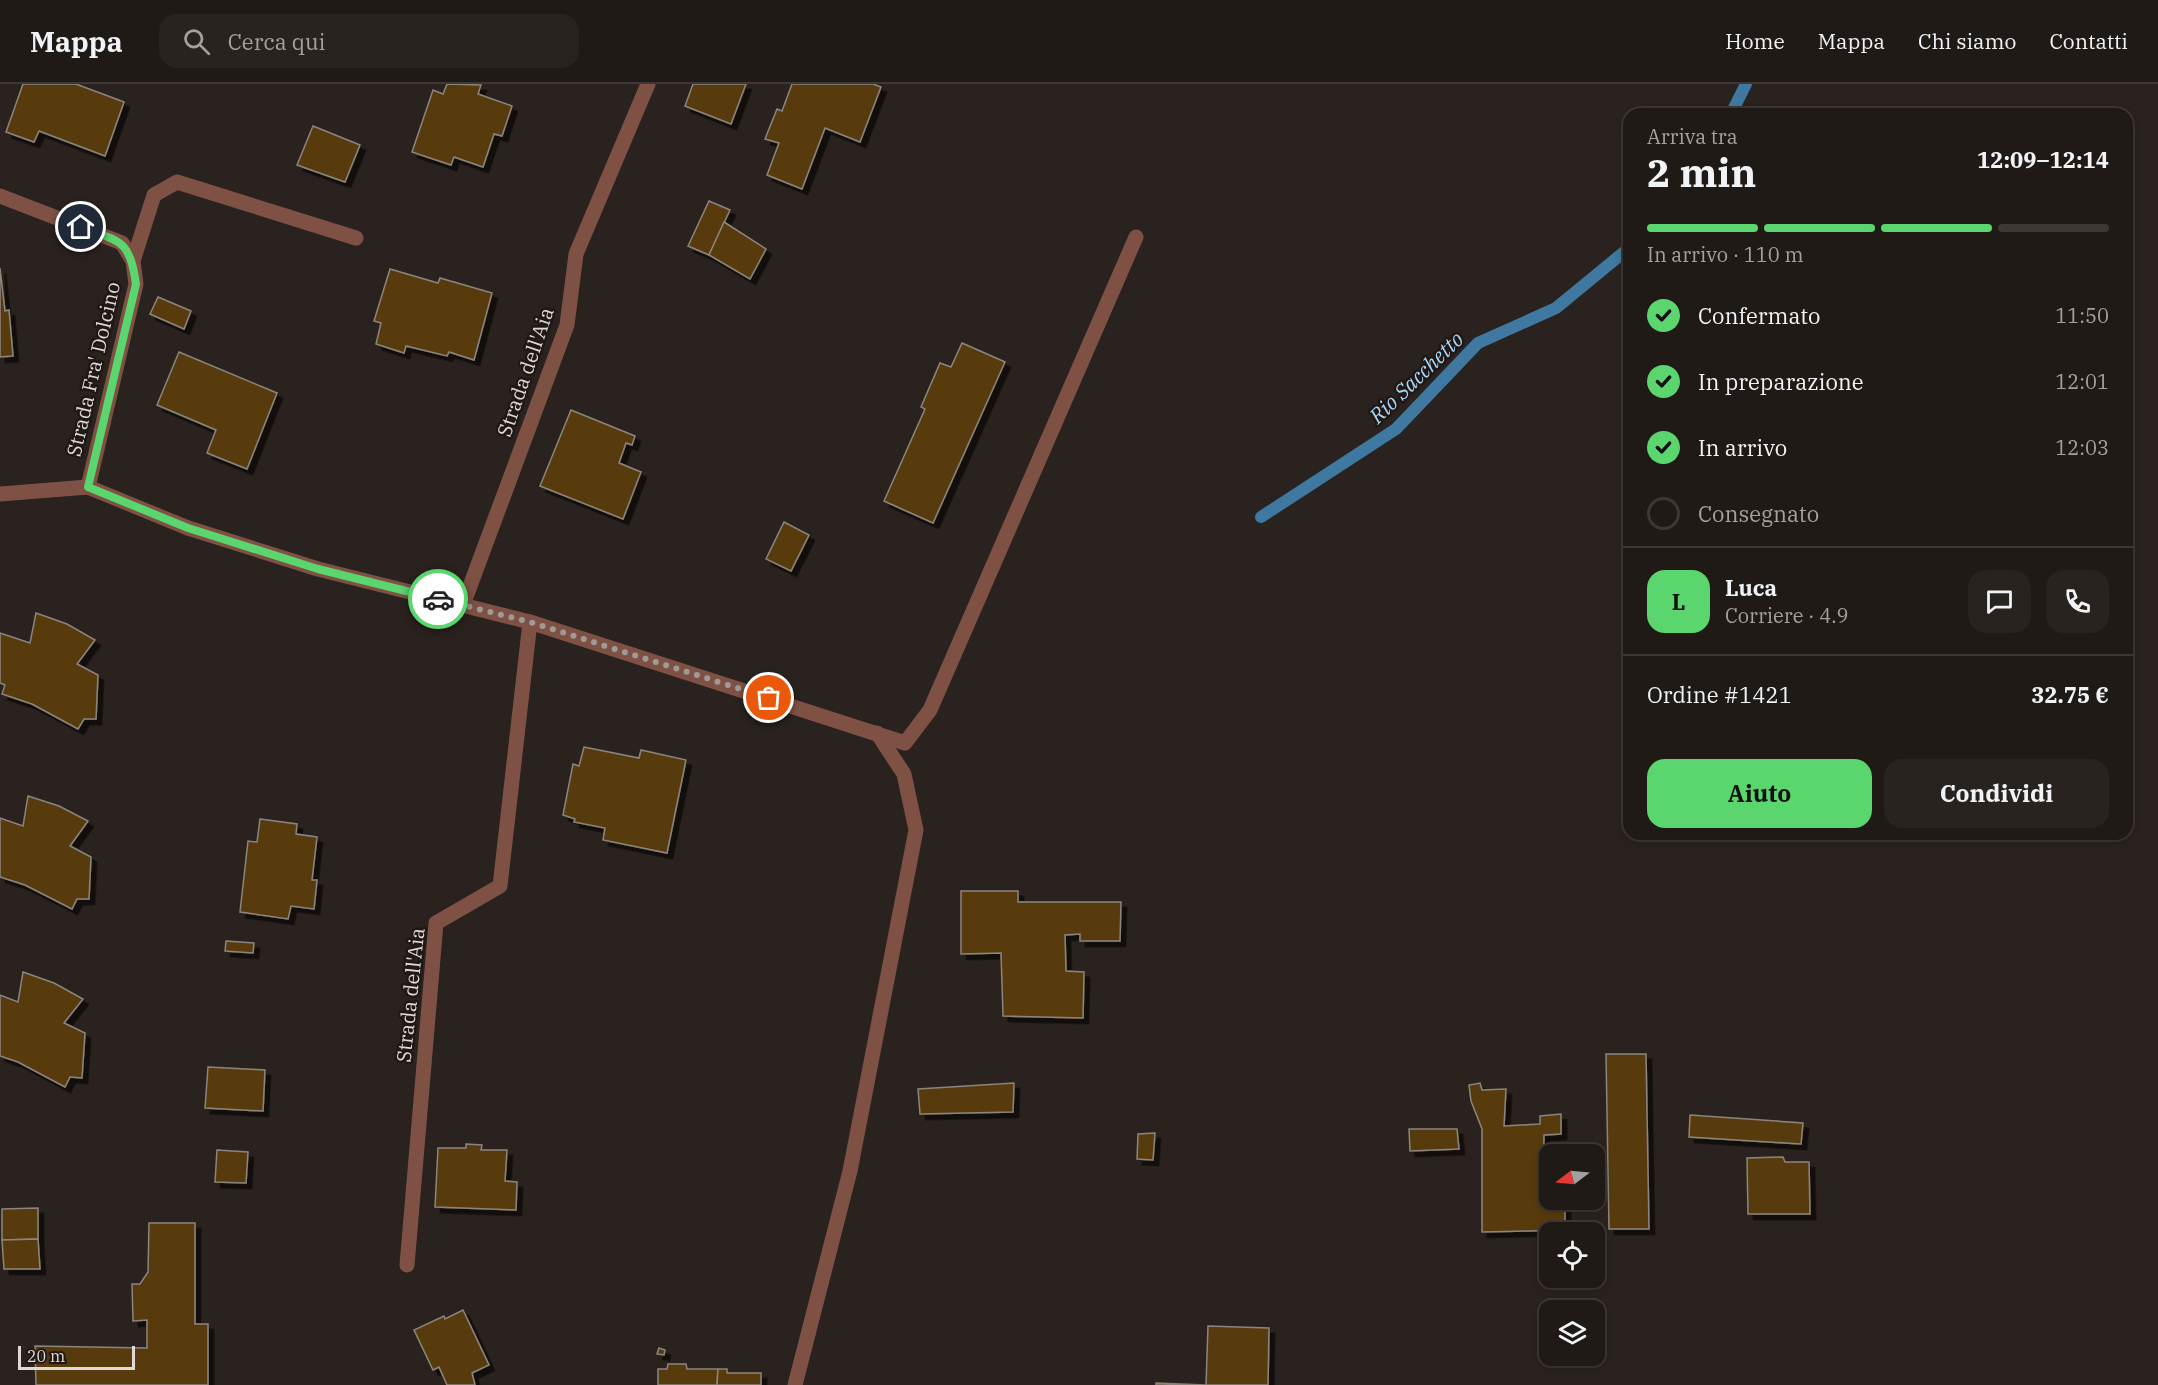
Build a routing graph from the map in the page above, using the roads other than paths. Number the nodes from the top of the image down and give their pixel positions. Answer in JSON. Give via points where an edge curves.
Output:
{"nodes":[{"id":1,"x":648,"y":84,"type":"edge"},
{"id":2,"x":0,"y":196,"type":"edge"},
{"id":3,"x":1136,"y":237,"type":"dead end"},
{"id":4,"x":356,"y":238,"type":"dead end"},
{"id":5,"x":133,"y":261,"type":"junction"},
{"id":6,"x":88,"y":487,"type":"junction"},
{"id":7,"x":0,"y":494,"type":"edge"},
{"id":8,"x":463,"y":605,"type":"junction"},
{"id":9,"x":530,"y":622,"type":"junction"},
{"id":10,"x":877,"y":733,"type":"junction"},
{"id":11,"x":406,"y":1265,"type":"dead end"},
{"id":12,"x":795,"y":1385,"type":"edge"}],
"edges":[{"from":1,"to":8,"type":"street","name":"Strada dell'Aia","via":[[576,254],[567,325]]},
{"from":2,"to":5,"type":"street","name":"Strada Fra' Dolcino","via":[[122,243]]},
{"from":3,"to":10,"type":"street","via":[[930,710],[905,743]]},
{"from":4,"to":5,"type":"street","name":"Strada Fra' Dolcino","via":[[177,182],[154,195]]},
{"from":5,"to":6,"type":"street","name":"Strada Fra' Dolcino","via":[[136,284]]},
{"from":6,"to":7,"type":"street"},
{"from":6,"to":8,"type":"street","via":[[188,528],[318,569]]},
{"from":8,"to":9,"type":"street"},
{"from":9,"to":10,"type":"street"},
{"from":9,"to":11,"type":"street","name":"Strada dell'Aia","via":[[500,886],[436,923]]},
{"from":10,"to":12,"type":"street","via":[[904,774],[916,830],[849,1171]]}]}
